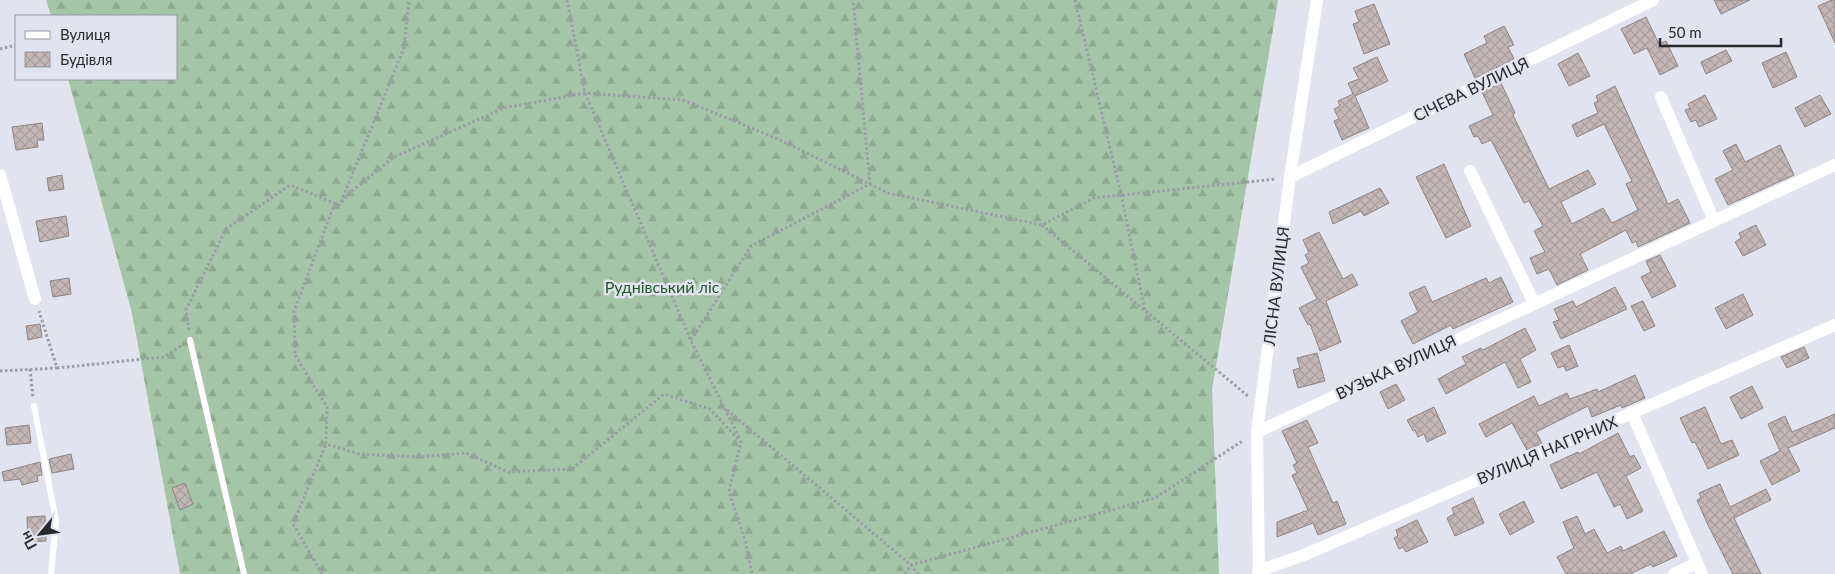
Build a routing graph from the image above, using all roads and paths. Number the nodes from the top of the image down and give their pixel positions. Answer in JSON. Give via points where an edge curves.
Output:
{"nodes":[{"id":1,"x":409,"y":0,"type":"edge"},
{"id":2,"x":566,"y":0,"type":"edge"},
{"id":3,"x":852,"y":0,"type":"edge"},
{"id":4,"x":1075,"y":0,"type":"edge"},
{"id":5,"x":1317,"y":0,"type":"edge"},
{"id":6,"x":1652,"y":0,"type":"edge"},
{"id":7,"x":15,"y":45,"type":"edge"},
{"id":8,"x":0,"y":49,"type":"edge"},
{"id":9,"x":585,"y":93,"type":"junction"},
{"id":10,"x":1661,"y":96,"type":"dead end"},
{"id":11,"x":1835,"y":165,"type":"edge"},
{"id":12,"x":1470,"y":171,"type":"dead end"},
{"id":13,"x":0,"y":175,"type":"edge"},
{"id":14,"x":1290,"y":177,"type":"junction"},
{"id":15,"x":870,"y":184,"type":"junction"},
{"id":16,"x":1121,"y":194,"type":"junction"},
{"id":17,"x":335,"y":203,"type":"junction"},
{"id":18,"x":339,"y":205,"type":"junction"},
{"id":19,"x":1714,"y":221,"type":"junction"},
{"id":20,"x":1042,"y":225,"type":"junction"},
{"id":21,"x":35,"y":298,"type":"joint"},
{"id":22,"x":1534,"y":303,"type":"junction"},
{"id":23,"x":1145,"y":311,"type":"junction"},
{"id":24,"x":1835,"y":325,"type":"edge"},
{"id":25,"x":190,"y":340,"type":"junction"},
{"id":26,"x":691,"y":341,"type":"junction"},
{"id":27,"x":57,"y":368,"type":"junction"},
{"id":28,"x":30,"y":369,"type":"junction"},
{"id":29,"x":0,"y":371,"type":"edge"},
{"id":30,"x":34,"y":406,"type":"joint"},
{"id":31,"x":1260,"y":406,"type":"junction"},
{"id":32,"x":724,"y":408,"type":"junction"},
{"id":33,"x":1632,"y":413,"type":"junction"},
{"id":34,"x":1257,"y":432,"type":"junction"},
{"id":35,"x":741,"y":442,"type":"junction"},
{"id":36,"x":326,"y":444,"type":"junction"},
{"id":37,"x":911,"y":565,"type":"junction"},
{"id":38,"x":1700,"y":569,"type":"edge"},
{"id":39,"x":1258,"y":573,"type":"edge"},
{"id":40,"x":51,"y":574,"type":"edge"},
{"id":41,"x":244,"y":574,"type":"edge"},
{"id":42,"x":322,"y":574,"type":"edge"},
{"id":43,"x":752,"y":574,"type":"edge"},
{"id":44,"x":905,"y":574,"type":"edge"},
{"id":45,"x":918,"y":574,"type":"edge"},
{"id":46,"x":1674,"y":574,"type":"edge"}],
"edges":[{"from":1,"to":18,"type":"path","via":[[404,48]]},
{"from":2,"to":9,"type":"path"},
{"from":3,"to":15,"type":"path"},
{"from":4,"to":16,"type":"path"},
{"from":5,"to":14,"type":"street","name":"ЛІСНА ВУЛИЦЯ"},
{"from":6,"to":14,"type":"street","name":"СІЧЕВА ВУЛИЦЯ"},
{"from":7,"to":8,"type":"path"},
{"from":9,"to":15,"type":"path","via":[[683,100],[778,139]]},
{"from":9,"to":18,"type":"path","via":[[504,108],[394,157]]},
{"from":9,"to":26,"type":"path"},
{"from":10,"to":19,"type":"street"},
{"from":11,"to":19,"type":"street","name":"ВУЗЬКА ВУЛИЦЯ"},
{"from":12,"to":22,"type":"street"},
{"from":13,"to":21,"type":"street"},
{"from":14,"to":16,"type":"path"},
{"from":14,"to":31,"type":"street","name":"ЛІСНА ВУЛИЦЯ"},
{"from":15,"to":20,"type":"path","via":[[888,193]]},
{"from":15,"to":26,"type":"path","via":[[751,246]]},
{"from":16,"to":20,"type":"path","via":[[1094,198]]},
{"from":16,"to":23,"type":"path"},
{"from":17,"to":18,"type":"path"},
{"from":17,"to":25,"type":"path","via":[[290,185],[226,229],[186,310]]},
{"from":17,"to":36,"type":"path","via":[[294,311],[295,356],[327,407]]},
{"from":19,"to":22,"type":"street","name":"ВУЗЬКА ВУЛИЦЯ"},
{"from":20,"to":23,"type":"path"},
{"from":21,"to":27,"type":"path"},
{"from":22,"to":34,"type":"street","name":"ВУЗЬКА ВУЛИЦЯ"},
{"from":23,"to":31,"type":"path"},
{"from":24,"to":33,"type":"street","name":"ВУЛИЦЯ НАГІРНИХ"},
{"from":25,"to":27,"type":"path","via":[[164,357]]},
{"from":25,"to":41,"type":"lane"},
{"from":26,"to":32,"type":"path"},
{"from":27,"to":28,"type":"path"},
{"from":28,"to":29,"type":"path"},
{"from":28,"to":30,"type":"path"},
{"from":30,"to":40,"type":"lane","via":[[56,521]]},
{"from":31,"to":34,"type":"street","name":"ЛІСНА ВУЛИЦЯ"},
{"from":32,"to":35,"type":"path"},
{"from":32,"to":37,"type":"path"},
{"from":33,"to":38,"type":"street"},
{"from":33,"to":39,"type":"street","name":"ВУЛИЦЯ НАГІРНИХ"},
{"from":34,"to":37,"type":"path","via":[[1155,498]]},
{"from":34,"to":39,"type":"street","name":"ЛІСНА ВУЛИЦЯ"},
{"from":35,"to":36,"type":"path","via":[[710,409],[664,394],[572,468],[508,472],[466,453],[417,458],[360,454]]},
{"from":35,"to":43,"type":"path","via":[[730,491]]},
{"from":36,"to":42,"type":"path","via":[[293,524]]},
{"from":37,"to":44,"type":"path"},
{"from":37,"to":45,"type":"path"},
{"from":38,"to":46,"type":"street"}]}
